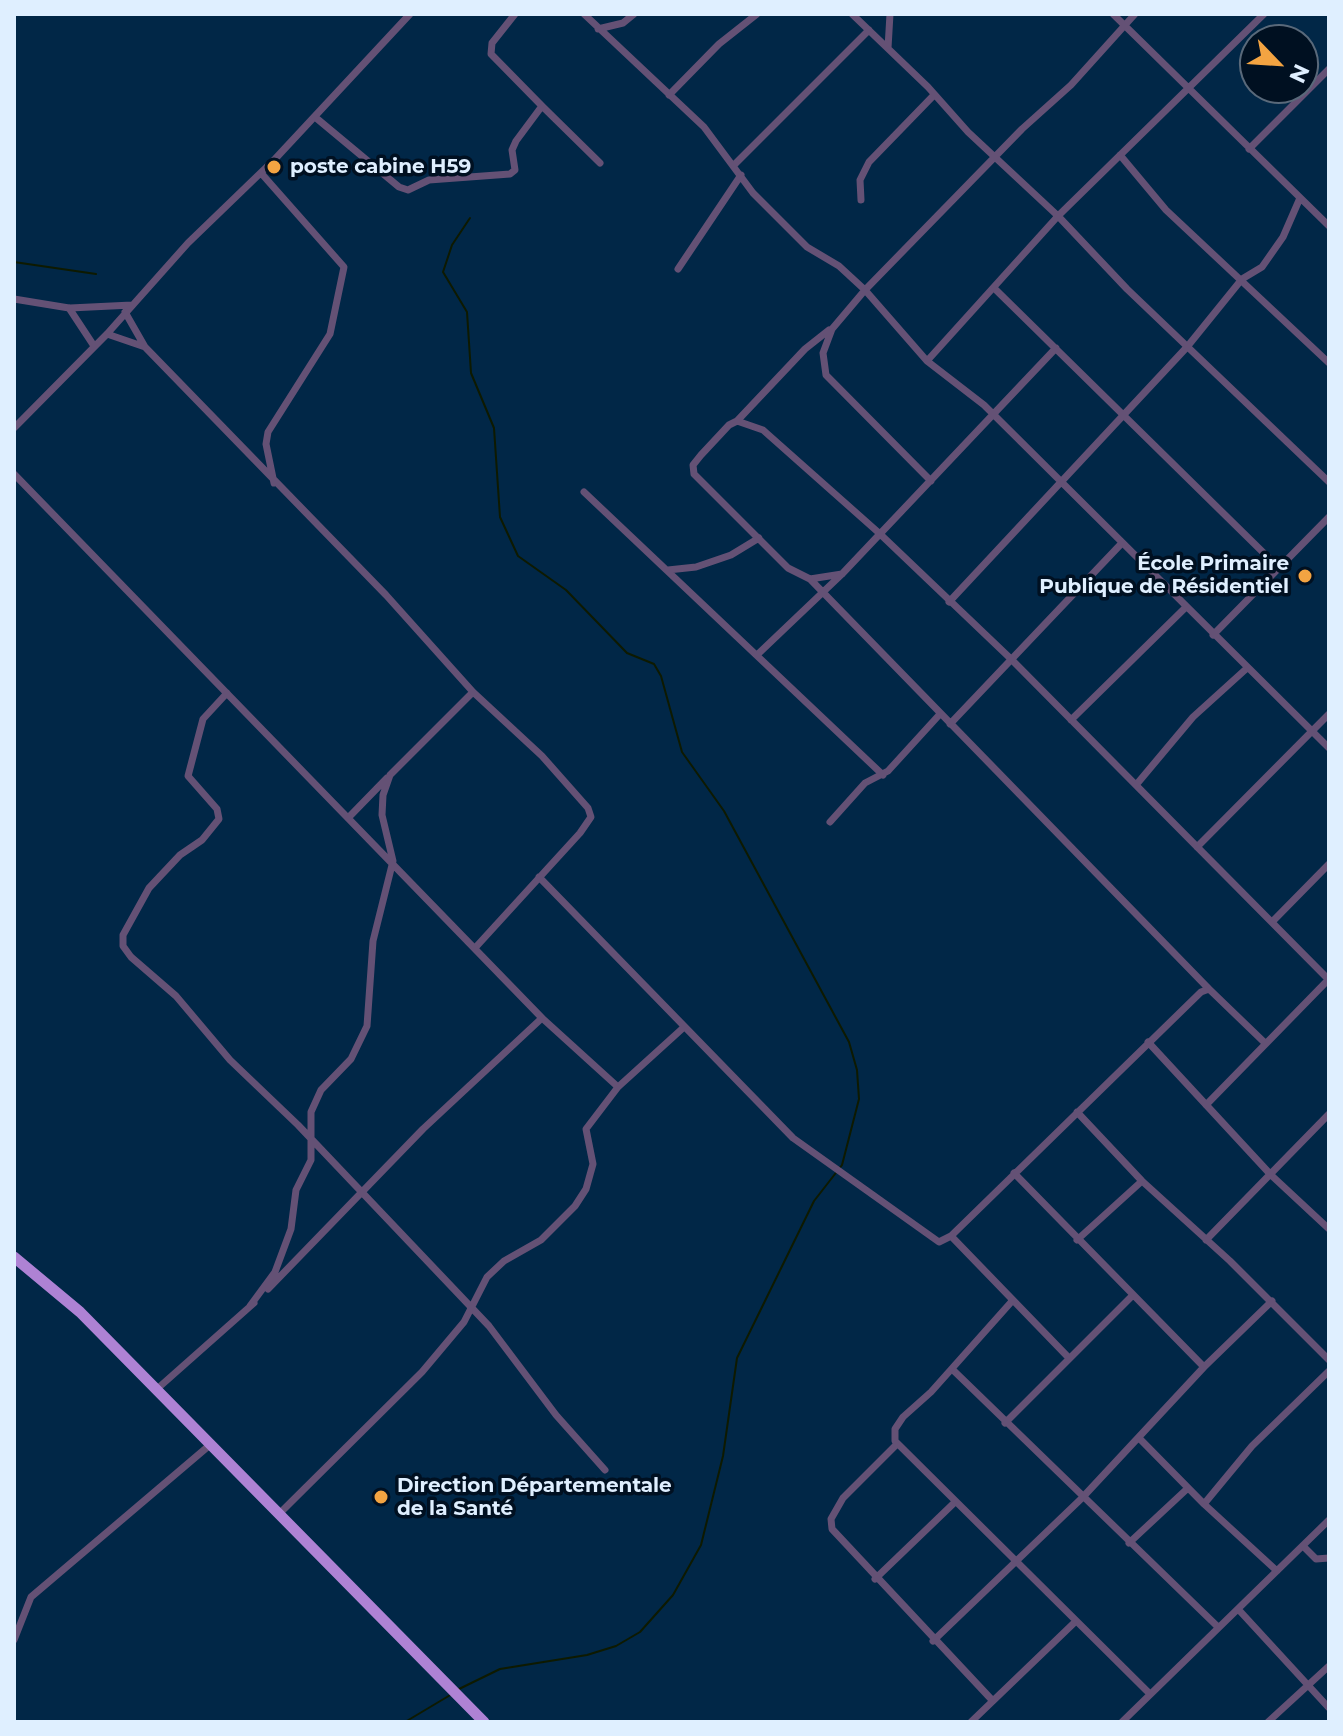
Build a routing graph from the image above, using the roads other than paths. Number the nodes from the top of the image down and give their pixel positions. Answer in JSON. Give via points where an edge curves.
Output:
{"nodes":[{"id":1,"x":410,"y":14,"type":"edge"},
{"id":2,"x":515,"y":14,"type":"edge"},
{"id":3,"x":584,"y":14,"type":"edge"},
{"id":4,"x":634,"y":14,"type":"edge"},
{"id":5,"x":757,"y":14,"type":"edge"},
{"id":6,"x":852,"y":14,"type":"edge"},
{"id":7,"x":890,"y":14,"type":"edge"},
{"id":8,"x":1113,"y":14,"type":"edge"},
{"id":9,"x":1135,"y":14,"type":"edge"},
{"id":10,"x":1264,"y":14,"type":"edge"},
{"id":11,"x":1126,"y":25,"type":"junction"},
{"id":12,"x":598,"y":29,"type":"junction"},
{"id":13,"x":869,"y":30,"type":"junction"},
{"id":14,"x":888,"y":48,"type":"junction"},
{"id":15,"x":1329,"y":69,"type":"edge"},
{"id":16,"x":1188,"y":89,"type":"junction"},
{"id":17,"x":669,"y":95,"type":"junction"},
{"id":18,"x":934,"y":95,"type":"junction"},
{"id":19,"x":542,"y":106,"type":"junction"},
{"id":20,"x":315,"y":117,"type":"junction"},
{"id":21,"x":1249,"y":149,"type":"junction"},
{"id":22,"x":1120,"y":155,"type":"junction"},
{"id":23,"x":997,"y":159,"type":"junction"},
{"id":24,"x":600,"y":163,"type":"dead end"},
{"id":25,"x":735,"y":164,"type":"junction"},
{"id":26,"x":261,"y":173,"type":"junction"},
{"id":27,"x":741,"y":175,"type":"junction"},
{"id":28,"x":1300,"y":198,"type":"junction"},
{"id":29,"x":861,"y":200,"type":"dead end"},
{"id":30,"x":1058,"y":216,"type":"junction"},
{"id":31,"x":1329,"y":226,"type":"edge"},
{"id":32,"x":678,"y":269,"type":"dead end"},
{"id":33,"x":1242,"y":279,"type":"junction"},
{"id":34,"x":994,"y":288,"type":"junction"},
{"id":35,"x":865,"y":290,"type":"junction"},
{"id":36,"x":14,"y":299,"type":"edge"},
{"id":37,"x":132,"y":305,"type":"junction"},
{"id":38,"x":69,"y":308,"type":"junction"},
{"id":39,"x":125,"y":312,"type":"junction"},
{"id":40,"x":832,"y":329,"type":"junction"},
{"id":41,"x":107,"y":334,"type":"junction"},
{"id":42,"x":94,"y":346,"type":"junction"},
{"id":43,"x":145,"y":347,"type":"junction"},
{"id":44,"x":1187,"y":347,"type":"junction"},
{"id":45,"x":1056,"y":348,"type":"junction"},
{"id":46,"x":927,"y":361,"type":"junction"},
{"id":47,"x":1329,"y":363,"type":"edge"},
{"id":48,"x":993,"y":414,"type":"junction"},
{"id":49,"x":1126,"y":414,"type":"junction"},
{"id":50,"x":737,"y":421,"type":"junction"},
{"id":51,"x":14,"y":428,"type":"edge"},
{"id":52,"x":14,"y":474,"type":"edge"},
{"id":53,"x":931,"y":481,"type":"junction"},
{"id":54,"x":1063,"y":481,"type":"junction"},
{"id":55,"x":1329,"y":482,"type":"edge"},
{"id":56,"x":274,"y":483,"type":"junction"},
{"id":57,"x":584,"y":492,"type":"dead end"},
{"id":58,"x":1329,"y":517,"type":"edge"},
{"id":59,"x":879,"y":533,"type":"junction"},
{"id":60,"x":759,"y":538,"type":"junction"},
{"id":61,"x":1121,"y":544,"type":"junction"},
{"id":62,"x":1279,"y":568,"type":"junction"},
{"id":63,"x":668,"y":570,"type":"junction"},
{"id":64,"x":842,"y":574,"type":"junction"},
{"id":65,"x":810,"y":579,"type":"junction"},
{"id":66,"x":820,"y":591,"type":"junction"},
{"id":67,"x":949,"y":602,"type":"junction"},
{"id":68,"x":1185,"y":608,"type":"junction"},
{"id":69,"x":1213,"y":635,"type":"junction"},
{"id":70,"x":758,"y":654,"type":"junction"},
{"id":71,"x":1011,"y":659,"type":"junction"},
{"id":72,"x":1246,"y":669,"type":"junction"},
{"id":73,"x":473,"y":692,"type":"junction"},
{"id":74,"x":227,"y":693,"type":"junction"},
{"id":75,"x":940,"y":714,"type":"junction"},
{"id":76,"x":1329,"y":714,"type":"edge"},
{"id":77,"x":1071,"y":720,"type":"junction"},
{"id":78,"x":950,"y":724,"type":"junction"},
{"id":79,"x":1311,"y":730,"type":"junction"},
{"id":80,"x":1329,"y":748,"type":"edge"},
{"id":81,"x":390,"y":775,"type":"junction"},
{"id":82,"x":883,"y":775,"type":"junction"},
{"id":83,"x":1136,"y":785,"type":"junction"},
{"id":84,"x":350,"y":816,"type":"junction"},
{"id":85,"x":830,"y":822,"type":"dead end"},
{"id":86,"x":1197,"y":847,"type":"junction"},
{"id":87,"x":393,"y":861,"type":"junction"},
{"id":88,"x":1329,"y":864,"type":"edge"},
{"id":89,"x":539,"y":877,"type":"junction"},
{"id":90,"x":1273,"y":921,"type":"junction"},
{"id":91,"x":475,"y":948,"type":"junction"},
{"id":92,"x":1329,"y":979,"type":"edge"},
{"id":93,"x":1209,"y":989,"type":"junction"},
{"id":94,"x":542,"y":1018,"type":"junction"},
{"id":95,"x":683,"y":1028,"type":"junction"},
{"id":96,"x":1148,"y":1042,"type":"junction"},
{"id":97,"x":1265,"y":1043,"type":"junction"},
{"id":98,"x":618,"y":1087,"type":"junction"},
{"id":99,"x":1206,"y":1105,"type":"junction"},
{"id":100,"x":1077,"y":1112,"type":"junction"},
{"id":101,"x":1329,"y":1114,"type":"edge"},
{"id":102,"x":311,"y":1140,"type":"junction"},
{"id":103,"x":1014,"y":1173,"type":"junction"},
{"id":104,"x":1271,"y":1175,"type":"junction"},
{"id":105,"x":1142,"y":1181,"type":"junction"},
{"id":106,"x":362,"y":1194,"type":"junction"},
{"id":107,"x":1329,"y":1229,"type":"edge"},
{"id":108,"x":951,"y":1236,"type":"junction"},
{"id":109,"x":1077,"y":1240,"type":"junction"},
{"id":110,"x":1206,"y":1240,"type":"junction"},
{"id":111,"x":14,"y":1257,"type":"edge"},
{"id":112,"x":1132,"y":1296,"type":"junction"},
{"id":113,"x":1013,"y":1300,"type":"junction"},
{"id":114,"x":1272,"y":1301,"type":"junction"},
{"id":115,"x":250,"y":1306,"type":"junction"},
{"id":116,"x":472,"y":1308,"type":"junction"},
{"id":117,"x":1068,"y":1357,"type":"junction"},
{"id":118,"x":1329,"y":1360,"type":"edge"},
{"id":119,"x":1204,"y":1367,"type":"junction"},
{"id":120,"x":952,"y":1369,"type":"junction"},
{"id":121,"x":1329,"y":1371,"type":"edge"},
{"id":122,"x":157,"y":1389,"type":"junction"},
{"id":123,"x":1005,"y":1423,"type":"junction"},
{"id":124,"x":1139,"y":1438,"type":"junction"},
{"id":125,"x":211,"y":1444,"type":"junction"},
{"id":126,"x":897,"y":1444,"type":"junction"},
{"id":127,"x":605,"y":1470,"type":"dead end"},
{"id":128,"x":1188,"y":1488,"type":"junction"},
{"id":129,"x":1082,"y":1498,"type":"junction"},
{"id":130,"x":954,"y":1503,"type":"junction"},
{"id":131,"x":1204,"y":1504,"type":"junction"},
{"id":132,"x":280,"y":1513,"type":"junction"},
{"id":133,"x":1329,"y":1520,"type":"edge"},
{"id":134,"x":1129,"y":1543,"type":"junction"},
{"id":135,"x":1303,"y":1546,"type":"junction"},
{"id":136,"x":1329,"y":1558,"type":"edge"},
{"id":137,"x":1016,"y":1564,"type":"junction"},
{"id":138,"x":1277,"y":1571,"type":"junction"},
{"id":139,"x":875,"y":1579,"type":"junction"},
{"id":140,"x":1238,"y":1609,"type":"junction"},
{"id":141,"x":1075,"y":1622,"type":"junction"},
{"id":142,"x":1218,"y":1627,"type":"junction"},
{"id":143,"x":14,"y":1640,"type":"edge"},
{"id":144,"x":933,"y":1641,"type":"junction"},
{"id":145,"x":1329,"y":1666,"type":"edge"},
{"id":146,"x":1307,"y":1686,"type":"junction"},
{"id":147,"x":1150,"y":1694,"type":"junction"},
{"id":148,"x":992,"y":1700,"type":"junction"},
{"id":149,"x":1329,"y":1708,"type":"edge"},
{"id":150,"x":484,"y":1722,"type":"edge"},
{"id":151,"x":971,"y":1722,"type":"edge"},
{"id":152,"x":1122,"y":1722,"type":"edge"},
{"id":153,"x":1268,"y":1722,"type":"edge"}],
"edges":[{"from":1,"to":20,"type":"street"},
{"from":2,"to":19,"type":"street","via":[[492,43],[491,54]]},
{"from":3,"to":12,"type":"street"},
{"from":4,"to":12,"type":"street","via":[[623,23]]},
{"from":5,"to":17,"type":"street"},
{"from":6,"to":13,"type":"street"},
{"from":7,"to":14,"type":"street"},
{"from":8,"to":11,"type":"street"},
{"from":9,"to":11,"type":"street"},
{"from":10,"to":16,"type":"street"},
{"from":11,"to":16,"type":"street"},
{"from":11,"to":23,"type":"street"},
{"from":12,"to":17,"type":"street"},
{"from":13,"to":14,"type":"street"},
{"from":13,"to":25,"type":"street"},
{"from":14,"to":18,"type":"street"},
{"from":15,"to":21,"type":"street"},
{"from":16,"to":21,"type":"street"},
{"from":16,"to":22,"type":"street"},
{"from":17,"to":25,"type":"street"},
{"from":18,"to":23,"type":"street"},
{"from":18,"to":29,"type":"street","via":[[869,162],[858,188]]},
{"from":19,"to":20,"type":"street","via":[[516,141],[515,170],[510,174],[429,180],[408,190]]},
{"from":19,"to":24,"type":"street"},
{"from":20,"to":26,"type":"street"},
{"from":21,"to":28,"type":"street"},
{"from":22,"to":30,"type":"street"},
{"from":22,"to":33,"type":"street","via":[[1166,210]]},
{"from":23,"to":30,"type":"street"},
{"from":23,"to":35,"type":"street"},
{"from":25,"to":27,"type":"street"},
{"from":26,"to":37,"type":"street"},
{"from":26,"to":56,"type":"street","via":[[344,267],[330,334],[268,432]]},
{"from":27,"to":32,"type":"street"},
{"from":27,"to":35,"type":"street","via":[[807,247]]},
{"from":28,"to":31,"type":"street"},
{"from":28,"to":33,"type":"street","via":[[1262,267]]},
{"from":30,"to":34,"type":"street"},
{"from":30,"to":44,"type":"street"},
{"from":33,"to":44,"type":"street"},
{"from":33,"to":47,"type":"street"},
{"from":34,"to":45,"type":"street"},
{"from":34,"to":46,"type":"street"},
{"from":35,"to":40,"type":"street"},
{"from":35,"to":46,"type":"street"},
{"from":36,"to":38,"type":"street"},
{"from":37,"to":38,"type":"street"},
{"from":37,"to":39,"type":"street"},
{"from":38,"to":42,"type":"street"},
{"from":39,"to":41,"type":"street"},
{"from":39,"to":43,"type":"street"},
{"from":40,"to":50,"type":"street","via":[[805,349]]},
{"from":40,"to":53,"type":"street","via":[[823,353],[826,375]]},
{"from":41,"to":42,"type":"street"},
{"from":41,"to":43,"type":"street"},
{"from":42,"to":51,"type":"street"},
{"from":43,"to":56,"type":"street"},
{"from":44,"to":49,"type":"street"},
{"from":44,"to":55,"type":"street"},
{"from":45,"to":48,"type":"street"},
{"from":45,"to":49,"type":"street"},
{"from":46,"to":48,"type":"street"},
{"from":48,"to":53,"type":"street"},
{"from":48,"to":54,"type":"street"},
{"from":49,"to":54,"type":"street"},
{"from":49,"to":62,"type":"street"},
{"from":50,"to":59,"type":"street","via":[[763,430]]},
{"from":50,"to":60,"type":"street","via":[[701,455],[693,465],[694,474]]},
{"from":52,"to":74,"type":"street"},
{"from":53,"to":59,"type":"street"},
{"from":54,"to":61,"type":"street"},
{"from":54,"to":67,"type":"street"},
{"from":56,"to":73,"type":"street"},
{"from":57,"to":63,"type":"street"},
{"from":58,"to":62,"type":"street"},
{"from":59,"to":64,"type":"street"},
{"from":59,"to":67,"type":"street"},
{"from":60,"to":63,"type":"street","via":[[731,555]]},
{"from":60,"to":65,"type":"street","via":[[788,568]]},
{"from":61,"to":68,"type":"street"},
{"from":61,"to":71,"type":"street"},
{"from":62,"to":69,"type":"street"},
{"from":63,"to":70,"type":"street"},
{"from":64,"to":65,"type":"street"},
{"from":64,"to":66,"type":"street"},
{"from":65,"to":66,"type":"street"},
{"from":66,"to":70,"type":"street"},
{"from":66,"to":75,"type":"street"},
{"from":67,"to":71,"type":"street"},
{"from":68,"to":69,"type":"street"},
{"from":68,"to":77,"type":"street"},
{"from":69,"to":72,"type":"street"},
{"from":70,"to":82,"type":"street"},
{"from":71,"to":77,"type":"street"},
{"from":71,"to":78,"type":"street"},
{"from":72,"to":79,"type":"street"},
{"from":72,"to":83,"type":"street","via":[[1193,717]]},
{"from":73,"to":81,"type":"street"},
{"from":73,"to":89,"type":"street","via":[[542,756],[591,813],[586,826]]},
{"from":74,"to":84,"type":"street"},
{"from":74,"to":102,"type":"street","via":[[203,719],[188,779],[217,809],[219,819],[149,888],[122,942]]},
{"from":75,"to":78,"type":"street"},
{"from":75,"to":82,"type":"street"},
{"from":76,"to":79,"type":"street"},
{"from":77,"to":83,"type":"street"},
{"from":78,"to":93,"type":"street"},
{"from":79,"to":80,"type":"street"},
{"from":79,"to":86,"type":"street"},
{"from":81,"to":84,"type":"street"},
{"from":81,"to":87,"type":"street","via":[[382,815]]},
{"from":82,"to":85,"type":"street","via":[[865,783]]},
{"from":83,"to":86,"type":"street"},
{"from":84,"to":87,"type":"street"},
{"from":86,"to":90,"type":"street"},
{"from":87,"to":91,"type":"street"},
{"from":87,"to":102,"type":"street","via":[[373,941],[365,1032],[351,1059],[321,1090],[311,1112]]},
{"from":88,"to":90,"type":"street"},
{"from":89,"to":91,"type":"street"},
{"from":89,"to":95,"type":"street"},
{"from":90,"to":92,"type":"street"},
{"from":91,"to":94,"type":"street"},
{"from":92,"to":97,"type":"street"},
{"from":93,"to":96,"type":"street"},
{"from":93,"to":97,"type":"street"},
{"from":94,"to":98,"type":"street"},
{"from":94,"to":106,"type":"street"},
{"from":95,"to":98,"type":"street"},
{"from":95,"to":108,"type":"street","via":[[793,1138],[937,1241]]},
{"from":96,"to":99,"type":"street"},
{"from":96,"to":100,"type":"street"},
{"from":97,"to":99,"type":"street"},
{"from":98,"to":116,"type":"street","via":[[586,1129],[593,1164],[575,1206],[546,1236],[487,1277]]},
{"from":99,"to":104,"type":"street"},
{"from":100,"to":103,"type":"street"},
{"from":100,"to":105,"type":"street"},
{"from":101,"to":104,"type":"street"},
{"from":102,"to":106,"type":"street"},
{"from":102,"to":115,"type":"street","via":[[311,1160],[296,1190],[290,1235],[275,1272]]},
{"from":103,"to":108,"type":"street"},
{"from":103,"to":109,"type":"street"},
{"from":104,"to":107,"type":"street"},
{"from":104,"to":110,"type":"street"},
{"from":105,"to":109,"type":"street"},
{"from":105,"to":110,"type":"street"},
{"from":106,"to":115,"type":"street"},
{"from":106,"to":116,"type":"street"},
{"from":108,"to":113,"type":"street"},
{"from":109,"to":112,"type":"street"},
{"from":110,"to":114,"type":"street"},
{"from":111,"to":122,"type":"highway","via":[[80,1312]]},
{"from":112,"to":117,"type":"street"},
{"from":112,"to":119,"type":"street"},
{"from":113,"to":117,"type":"street"},
{"from":113,"to":120,"type":"street"},
{"from":114,"to":118,"type":"street"},
{"from":114,"to":119,"type":"street"},
{"from":115,"to":122,"type":"street"},
{"from":116,"to":127,"type":"street"},
{"from":116,"to":132,"type":"street","via":[[422,1372]]},
{"from":117,"to":123,"type":"street"},
{"from":119,"to":124,"type":"street"},
{"from":120,"to":123,"type":"street"},
{"from":120,"to":126,"type":"street","via":[[897,1425]]},
{"from":121,"to":131,"type":"street","via":[[1252,1446]]},
{"from":122,"to":125,"type":"highway"},
{"from":123,"to":129,"type":"street"},
{"from":124,"to":128,"type":"street"},
{"from":124,"to":129,"type":"street"},
{"from":125,"to":132,"type":"highway"},
{"from":125,"to":143,"type":"street","via":[[31,1597]]},
{"from":126,"to":130,"type":"street"},
{"from":126,"to":139,"type":"street","via":[[843,1498],[831,1519],[835,1534]]},
{"from":128,"to":131,"type":"street"},
{"from":128,"to":134,"type":"street"},
{"from":129,"to":134,"type":"street"},
{"from":129,"to":137,"type":"street"},
{"from":130,"to":137,"type":"street"},
{"from":130,"to":139,"type":"street"},
{"from":131,"to":138,"type":"street"},
{"from":132,"to":150,"type":"highway"},
{"from":133,"to":135,"type":"street"},
{"from":134,"to":142,"type":"street"},
{"from":135,"to":136,"type":"street","via":[[1316,1559]]},
{"from":135,"to":138,"type":"street"},
{"from":137,"to":141,"type":"street"},
{"from":137,"to":144,"type":"street"},
{"from":138,"to":140,"type":"street"},
{"from":139,"to":144,"type":"street"},
{"from":140,"to":142,"type":"street"},
{"from":140,"to":146,"type":"street"},
{"from":141,"to":147,"type":"street"},
{"from":141,"to":148,"type":"street"},
{"from":142,"to":147,"type":"street"},
{"from":144,"to":148,"type":"street"},
{"from":145,"to":146,"type":"street"},
{"from":146,"to":149,"type":"street"},
{"from":146,"to":153,"type":"street"},
{"from":147,"to":152,"type":"street"},
{"from":148,"to":151,"type":"street"}]}
